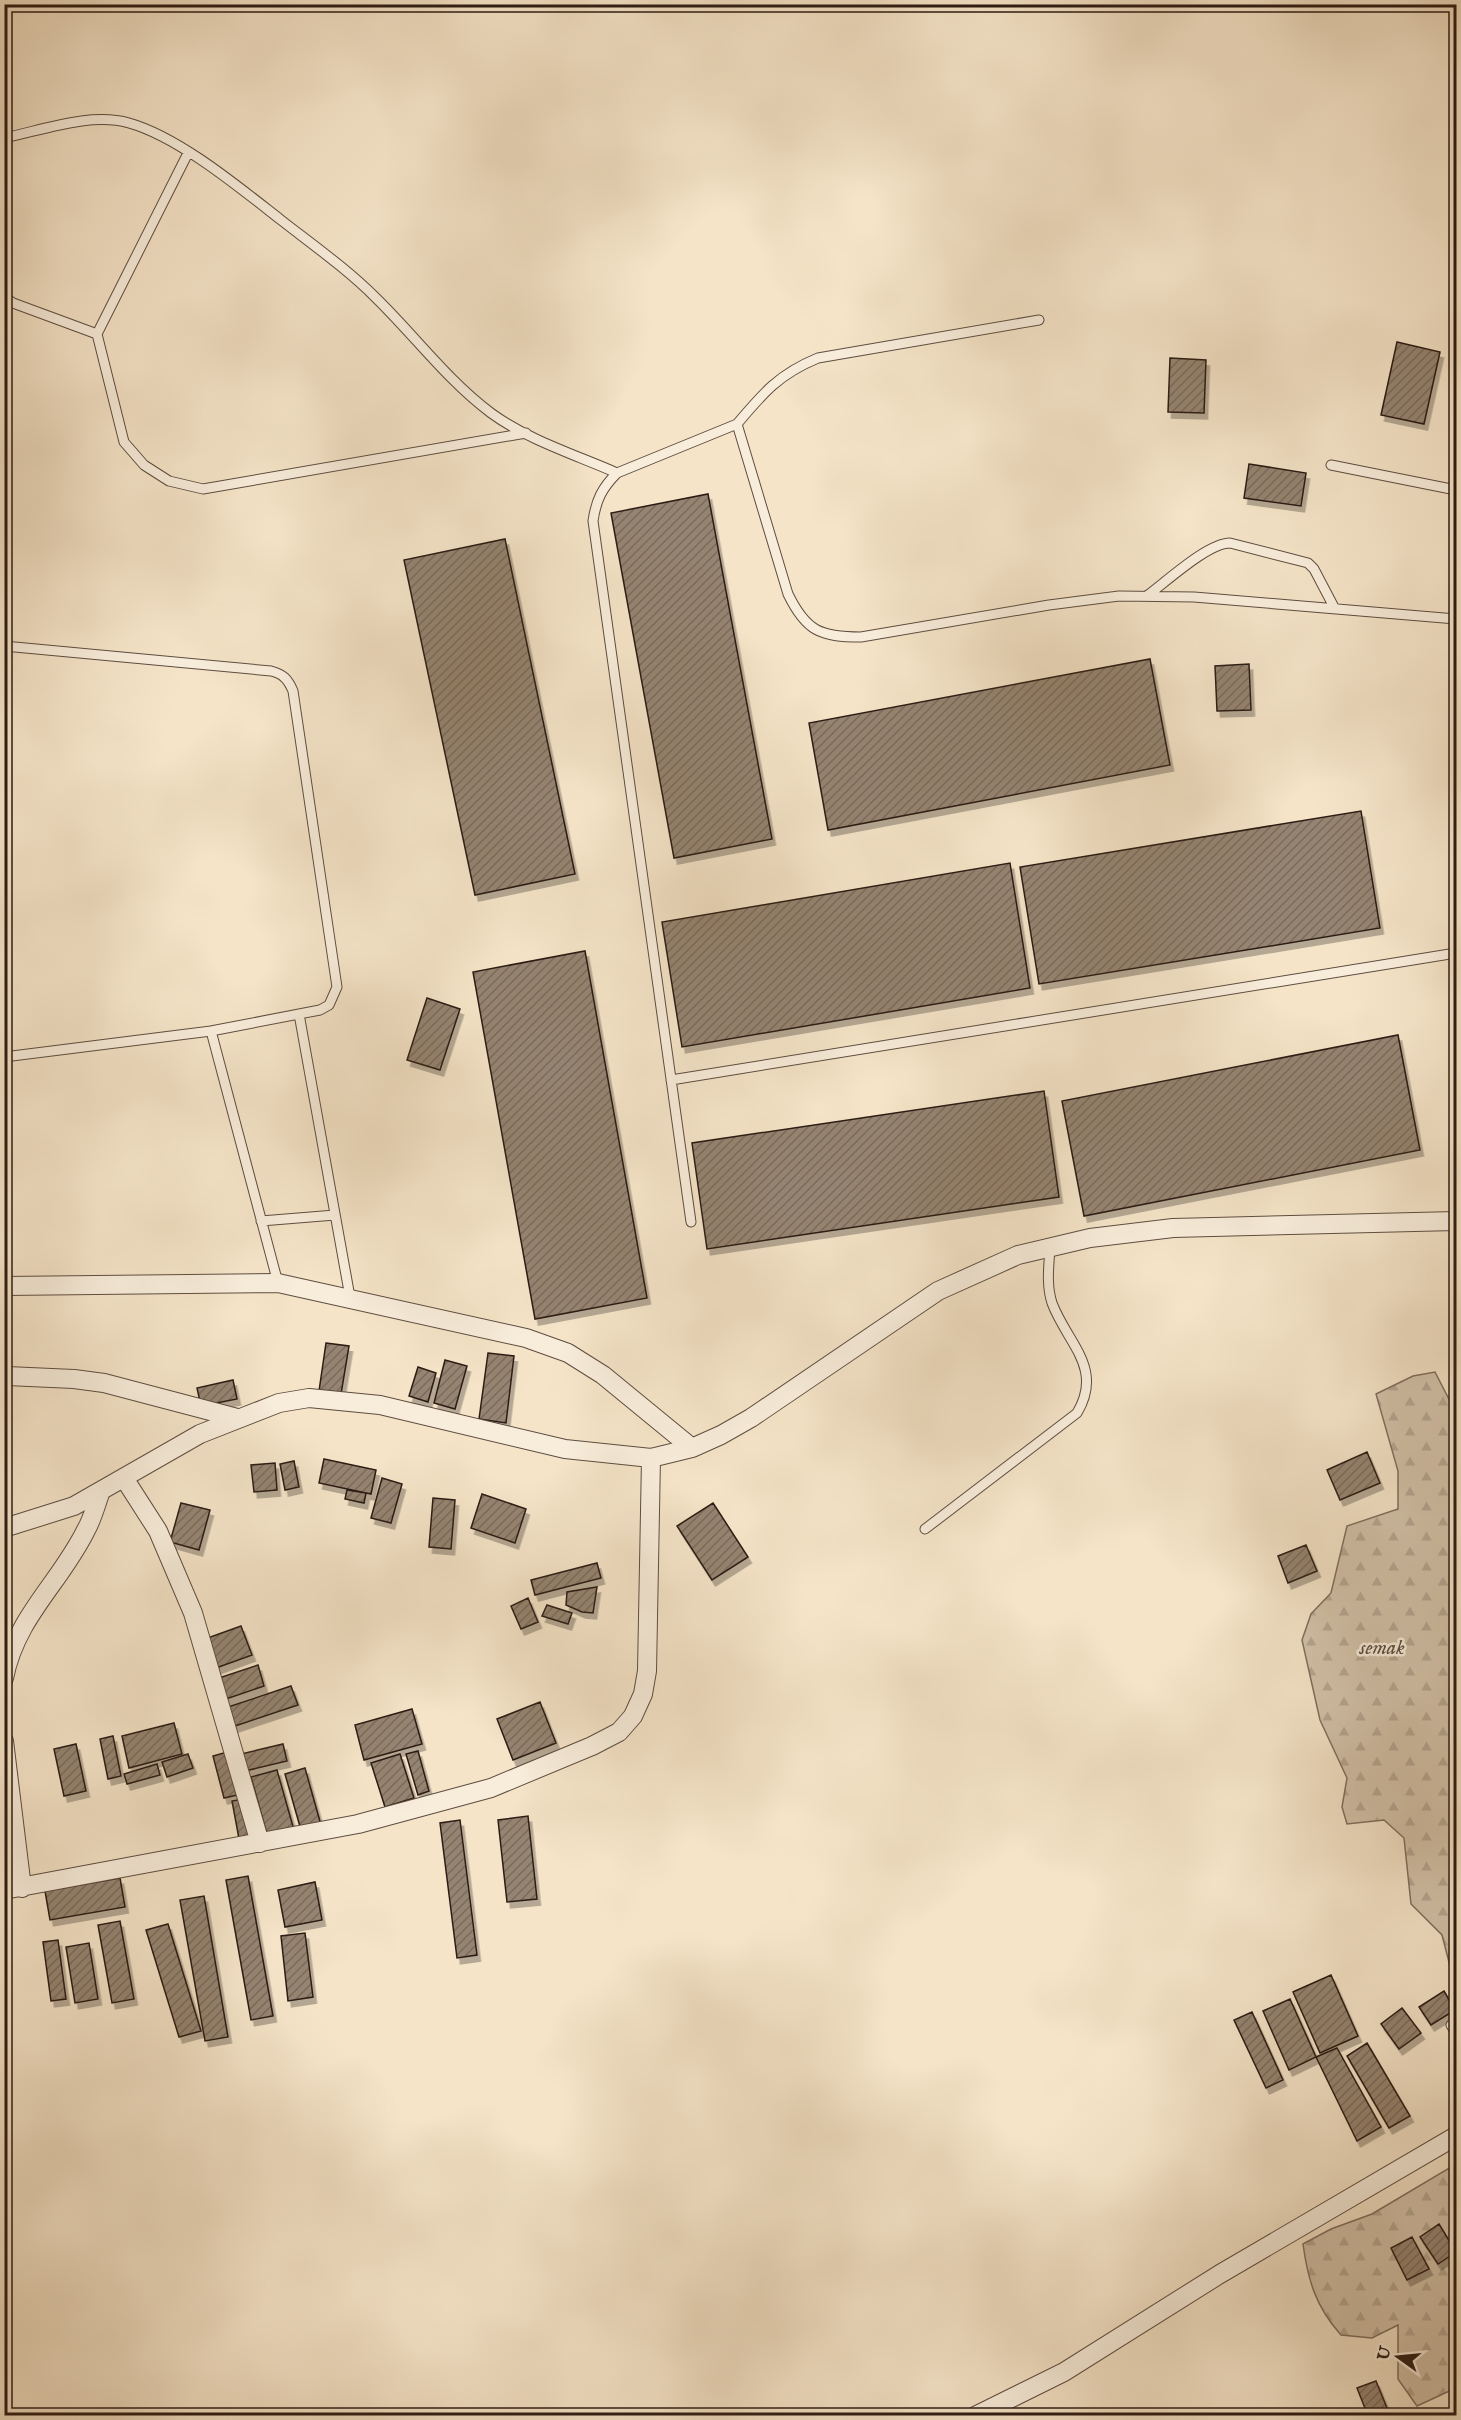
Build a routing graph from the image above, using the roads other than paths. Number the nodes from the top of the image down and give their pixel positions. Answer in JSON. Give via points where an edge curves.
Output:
{"nodes":[{"id":1,"x":4,"y":138,"type":"edge"},
{"id":2,"x":188,"y":153,"type":"junction"},
{"id":3,"x":4,"y":296,"type":"edge"},
{"id":4,"x":1039,"y":320,"type":"dead end"},
{"id":5,"x":97,"y":333,"type":"junction"},
{"id":6,"x":737,"y":424,"type":"junction"},
{"id":7,"x":526,"y":433,"type":"junction"},
{"id":8,"x":1331,"y":465,"type":"dead end"},
{"id":9,"x":617,"y":473,"type":"junction"},
{"id":10,"x":1456,"y":490,"type":"edge"},
{"id":11,"x":1148,"y":595,"type":"junction"},
{"id":12,"x":1335,"y":609,"type":"junction"},
{"id":13,"x":1456,"y":619,"type":"edge"},
{"id":14,"x":4,"y":646,"type":"edge"},
{"id":15,"x":1456,"y":952,"type":"edge"},
{"id":16,"x":299,"y":1014,"type":"junction"},
{"id":17,"x":211,"y":1031,"type":"junction"},
{"id":18,"x":4,"y":1057,"type":"edge"},
{"id":19,"x":670,"y":1080,"type":"junction"},
{"id":20,"x":335,"y":1215,"type":"junction"},
{"id":21,"x":261,"y":1221,"type":"junction"},
{"id":22,"x":691,"y":1222,"type":"dead end"},
{"id":23,"x":1452,"y":1223,"type":"edge"},
{"id":24,"x":1050,"y":1247,"type":"junction"},
{"id":25,"x":278,"y":1283,"type":"junction"},
{"id":26,"x":4,"y":1286,"type":"edge"},
{"id":27,"x":350,"y":1298,"type":"junction"},
{"id":28,"x":7,"y":1376,"type":"dead end"},
{"id":29,"x":237,"y":1418,"type":"junction"},
{"id":30,"x":692,"y":1448,"type":"junction"},
{"id":31,"x":651,"y":1458,"type":"junction"},
{"id":32,"x":124,"y":1478,"type":"junction"},
{"id":33,"x":101,"y":1491,"type":"junction"},
{"id":34,"x":4,"y":1527,"type":"edge"},
{"id":35,"x":925,"y":1529,"type":"dead end"},
{"id":36,"x":4,"y":1678,"type":"edge"},
{"id":37,"x":4,"y":1742,"type":"edge"},
{"id":38,"x":260,"y":1843,"type":"junction"},
{"id":39,"x":14,"y":1889,"type":"edge"},
{"id":40,"x":1456,"y":2136,"type":"edge"},
{"id":41,"x":975,"y":2415,"type":"edge"}],
"edges":[{"from":1,"to":2,"type":"lane","via":[[97,119],[129,123]]},
{"from":2,"to":5,"type":"lane"},
{"from":2,"to":7,"type":"lane","via":[[220,172],[319,249],[374,296],[472,398]]},
{"from":3,"to":5,"type":"lane"},
{"from":4,"to":6,"type":"lane","via":[[818,358],[769,385]]},
{"from":5,"to":7,"type":"lane","via":[[124,442],[144,465],[169,481],[203,489]]},
{"from":6,"to":9,"type":"lane"},
{"from":6,"to":11,"type":"lane","via":[[788,594],[799,617],[817,631],[836,637],[861,637],[1049,605]]},
{"from":7,"to":9,"type":"lane"},
{"from":8,"to":10,"type":"lane"},
{"from":9,"to":19,"type":"lane","via":[[596,502],[593,521]]},
{"from":11,"to":12,"type":"lane"},
{"from":11,"to":12,"type":"lane","via":[[1218,545],[1230,543],[1308,563]]},
{"from":12,"to":13,"type":"lane"},
{"from":14,"to":16,"type":"lane","via":[[271,671],[290,681],[337,987],[329,1005]]},
{"from":15,"to":19,"type":"lane"},
{"from":16,"to":17,"type":"lane"},
{"from":16,"to":20,"type":"lane"},
{"from":17,"to":18,"type":"lane"},
{"from":17,"to":21,"type":"lane"},
{"from":19,"to":22,"type":"lane"},
{"from":20,"to":21,"type":"lane"},
{"from":20,"to":27,"type":"lane"},
{"from":21,"to":25,"type":"lane"},
{"from":23,"to":24,"type":"street","via":[[1173,1228]]},
{"from":24,"to":30,"type":"street","via":[[1018,1255],[938,1291],[751,1418]]},
{"from":24,"to":35,"type":"lane","via":[[1049,1290],[1086,1373],[1088,1388],[1084,1401],[1077,1413]]},
{"from":25,"to":26,"type":"street"},
{"from":25,"to":27,"type":"street"},
{"from":27,"to":30,"type":"street","via":[[526,1338],[568,1353],[603,1375]]},
{"from":28,"to":29,"type":"street","via":[[104,1383]]},
{"from":29,"to":31,"type":"street","via":[[279,1403],[309,1398],[346,1400],[565,1449]]},
{"from":29,"to":32,"type":"street","via":[[165,1452]]},
{"from":30,"to":31,"type":"street"},
{"from":31,"to":38,"type":"street","via":[[647,1671],[643,1694],[633,1716],[619,1732],[491,1788],[358,1824]]},
{"from":32,"to":33,"type":"street"},
{"from":32,"to":38,"type":"street","via":[[158,1531],[193,1613]]},
{"from":33,"to":34,"type":"street","via":[[74,1506]]},
{"from":33,"to":36,"type":"street","via":[[87,1530],[21,1628]]},
{"from":37,"to":39,"type":"street"},
{"from":38,"to":39,"type":"street"},
{"from":40,"to":41,"type":"street","via":[[1220,2274],[1064,2372]]}]}
